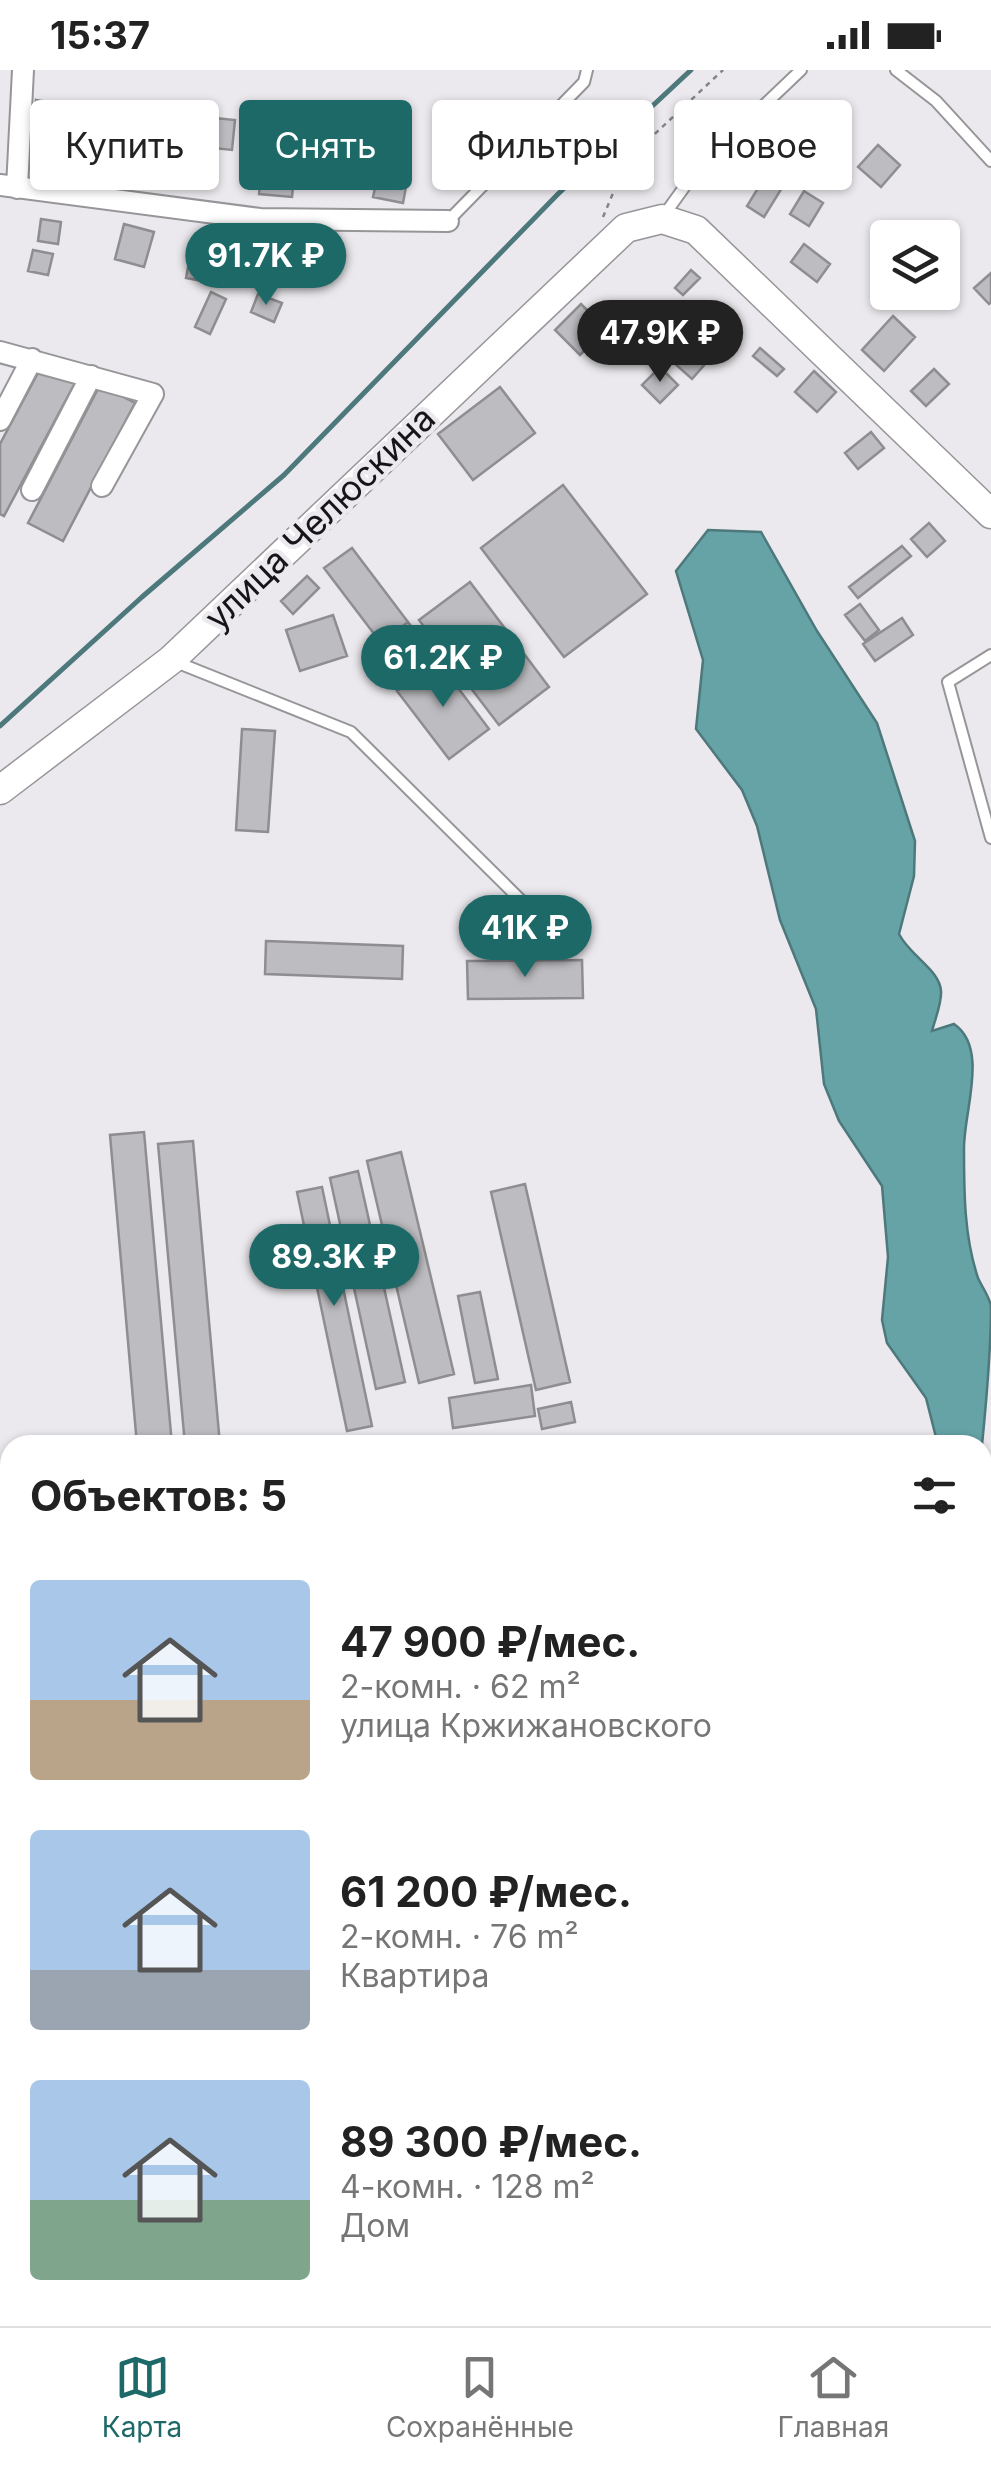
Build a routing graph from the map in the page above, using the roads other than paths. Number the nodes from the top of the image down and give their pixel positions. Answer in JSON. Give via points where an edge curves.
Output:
{"nodes":[{"id":1,"x":23,"y":70,"type":"edge"},
{"id":2,"x":586,"y":70,"type":"edge"},
{"id":3,"x":801,"y":70,"type":"edge"},
{"id":4,"x":896,"y":70,"type":"edge"},
{"id":5,"x":991,"y":162,"type":"edge"},
{"id":6,"x":9,"y":187,"type":"edge"},
{"id":7,"x":662,"y":219,"type":"junction"},
{"id":8,"x":448,"y":221,"type":"joint"},
{"id":9,"x":0,"y":352,"type":"edge"},
{"id":10,"x":32,"y":359,"type":"junction"},
{"id":11,"x":91,"y":376,"type":"junction"},
{"id":12,"x":0,"y":420,"type":"edge"},
{"id":13,"x":102,"y":486,"type":"dead end"},
{"id":14,"x":32,"y":490,"type":"dead end"},
{"id":15,"x":991,"y":514,"type":"edge"},
{"id":16,"x":991,"y":655,"type":"edge"},
{"id":17,"x":171,"y":660,"type":"junction"},
{"id":18,"x":0,"y":790,"type":"edge"},
{"id":19,"x":991,"y":838,"type":"edge"},
{"id":20,"x":551,"y":930,"type":"dead end"}],
"edges":[{"from":1,"to":6,"type":"street"},
{"from":2,"to":8,"type":"lane","via":[[584,82]]},
{"from":3,"to":7,"type":"lane","via":[[698,168]]},
{"from":4,"to":5,"type":"lane","via":[[936,100]]},
{"from":6,"to":8,"type":"street","via":[[260,218]]},
{"from":7,"to":15,"type":"street","via":[[696,230]]},
{"from":7,"to":17,"type":"street","name":"улица Челюскина","via":[[612,230]]},
{"from":9,"to":10,"type":"street"},
{"from":10,"to":11,"type":"street"},
{"from":10,"to":12,"type":"street"},
{"from":11,"to":13,"type":"street","via":[[153,394]]},
{"from":11,"to":14,"type":"street"},
{"from":16,"to":19,"type":"lane","via":[[948,682]]},
{"from":17,"to":18,"type":"street","name":"улица Челюскина"},
{"from":17,"to":20,"type":"lane","via":[[351,732]]}]}
